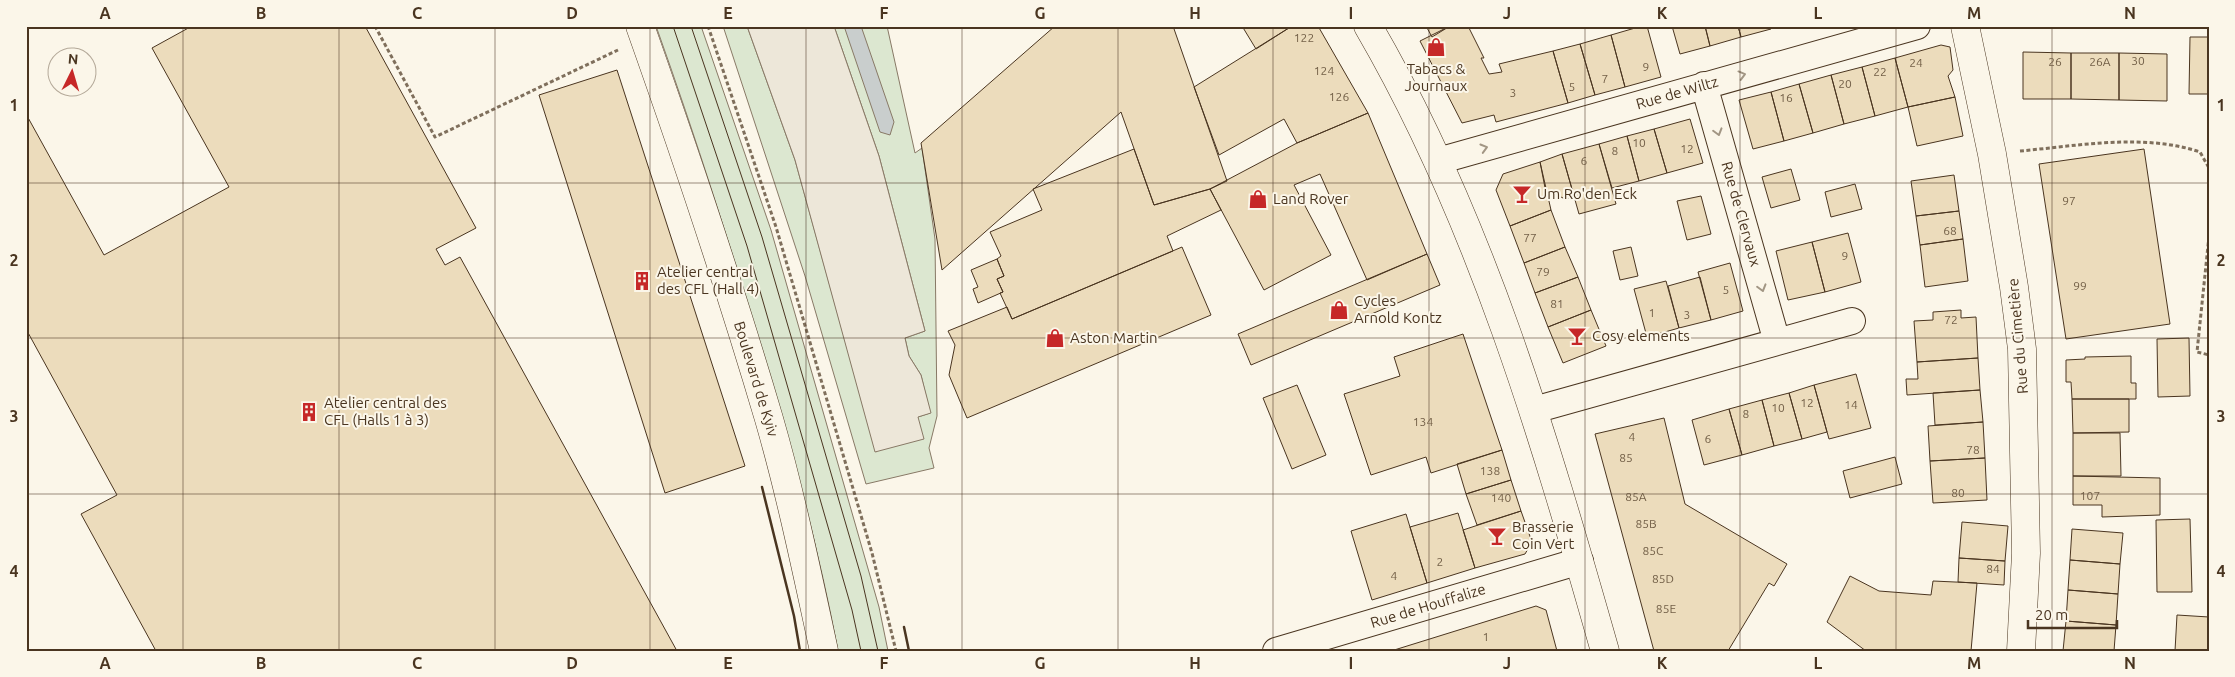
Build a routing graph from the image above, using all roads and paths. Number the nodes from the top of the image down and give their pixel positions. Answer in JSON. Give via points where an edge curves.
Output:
{"nodes":[{"id":1,"x":375,"y":26,"type":"edge"},
{"id":2,"x":640,"y":26,"type":"edge"},
{"id":3,"x":708,"y":26,"type":"edge"},
{"id":4,"x":1368,"y":26,"type":"edge"},
{"id":5,"x":1917,"y":26,"type":"edge"},
{"id":6,"x":1965,"y":26,"type":"edge"},
{"id":7,"x":622,"y":48,"type":"dead end"},
{"id":8,"x":1704,"y":85,"type":"junction"},
{"id":9,"x":1992,"y":154,"type":"junction"},
{"id":10,"x":1438,"y":161,"type":"junction"},
{"id":11,"x":2209,"y":168,"type":"edge"},
{"id":12,"x":2209,"y":236,"type":"edge"},
{"id":13,"x":1852,"y":321,"type":"dead end"},
{"id":14,"x":1777,"y":342,"type":"junction"},
{"id":15,"x":2209,"y":355,"type":"edge"},
{"id":16,"x":1534,"y":410,"type":"junction"},
{"id":17,"x":1580,"y":561,"type":"junction"},
{"id":18,"x":824,"y":651,"type":"edge"},
{"id":19,"x":896,"y":651,"type":"edge"},
{"id":20,"x":1276,"y":651,"type":"edge"},
{"id":21,"x":1605,"y":651,"type":"edge"},
{"id":22,"x":2021,"y":651,"type":"edge"}],
"edges":[{"from":1,"to":7,"type":"path","via":[[435,137]]},
{"from":2,"to":18,"type":"main road","name":"Boulevard de Kyiv","via":[[688,162],[769,420]]},
{"from":3,"to":19,"type":"path","via":[[776,227],[872,553]]},
{"from":4,"to":10,"type":"main road"},
{"from":8,"to":5,"type":"street","name":"Rue de Wiltz","one_way":true},
{"from":6,"to":9,"type":"main road","name":"Rue du Cimetière"},
{"from":10,"to":8,"type":"street","name":"Rue de Wiltz","one_way":true},
{"from":8,"to":14,"type":"street","name":"Rue de Clervaux","one_way":true},
{"from":9,"to":11,"type":"path","via":[[2141,142],[2200,152]]},
{"from":9,"to":22,"type":"main road","name":"Rue du Cimetière","via":[[2022,349],[2026,553]]},
{"from":10,"to":16,"type":"main road","via":[[1493,292]]},
{"from":12,"to":15,"type":"path","via":[[2197,352]]},
{"from":13,"to":14,"type":"street"},
{"from":14,"to":16,"type":"street"},
{"from":16,"to":17,"type":"main road"},
{"from":17,"to":20,"type":"street","name":"Rue de Houffalize"},
{"from":17,"to":21,"type":"main road"}]}
